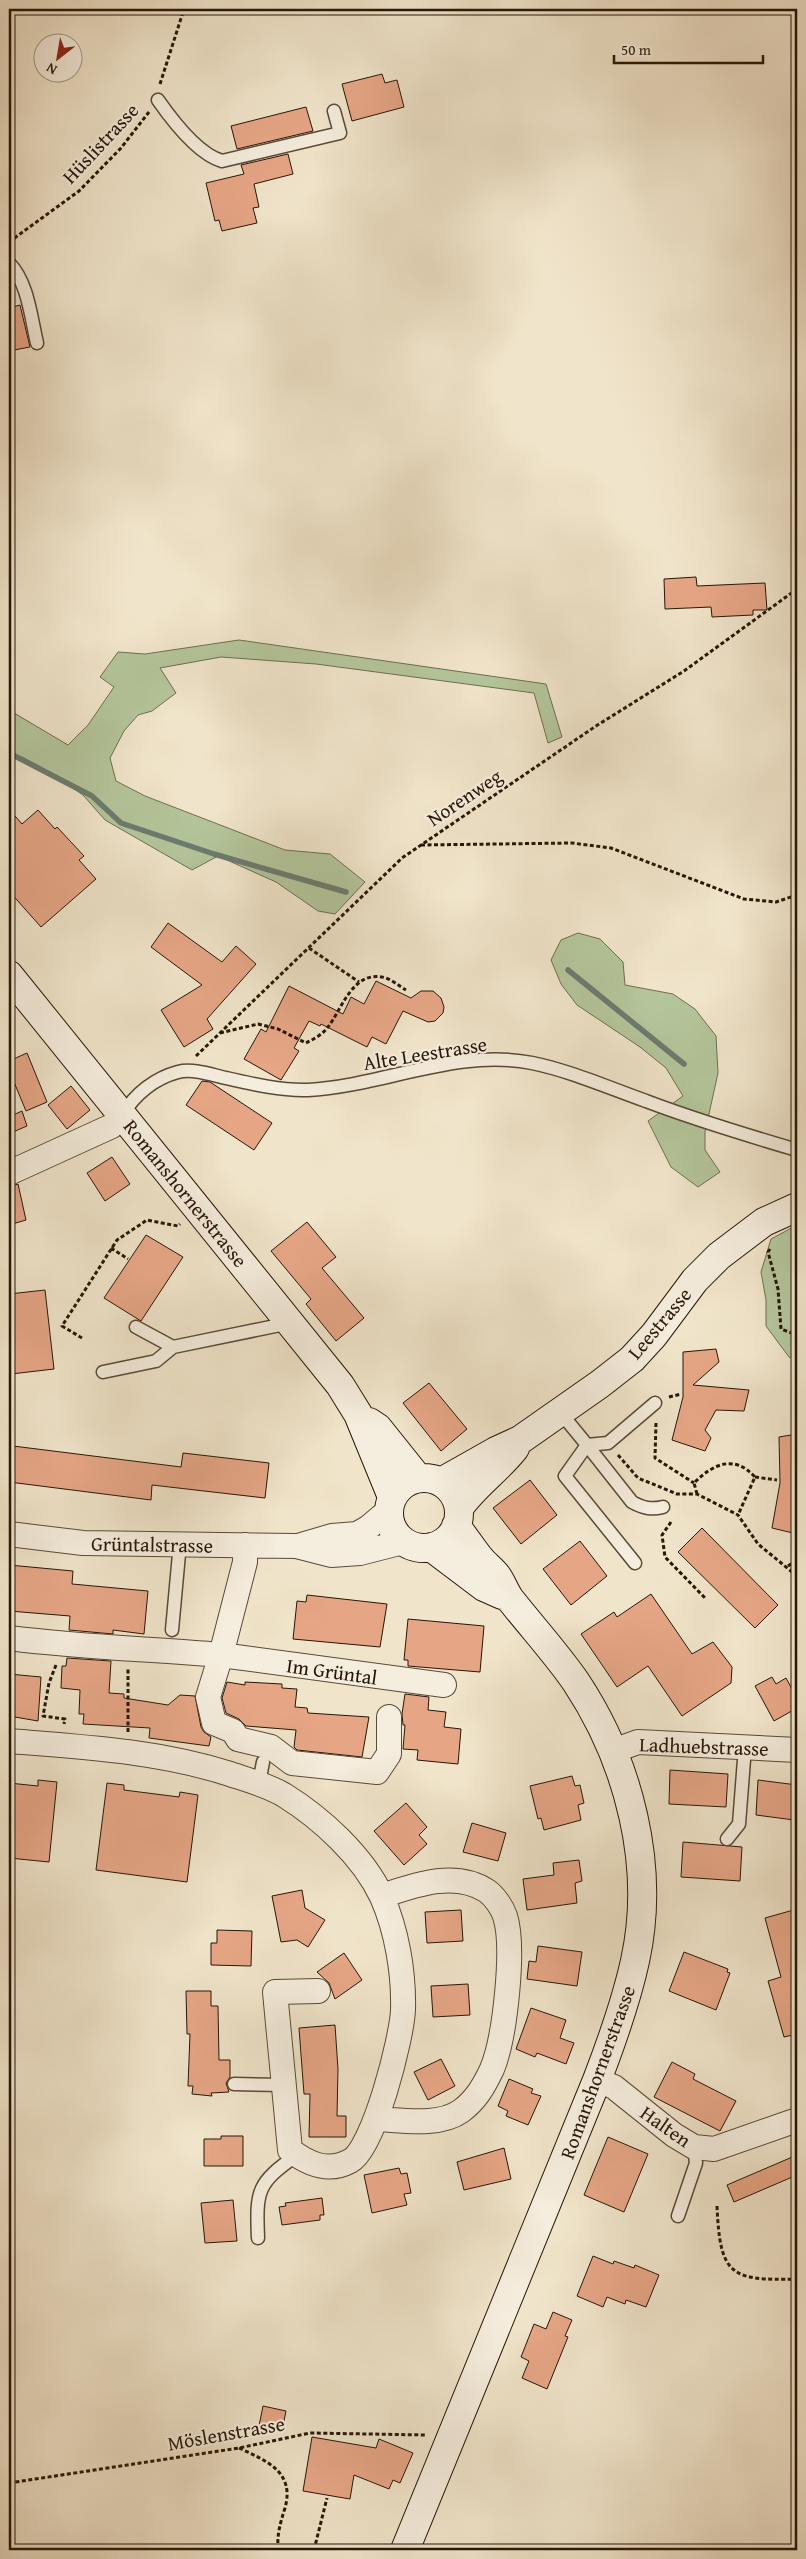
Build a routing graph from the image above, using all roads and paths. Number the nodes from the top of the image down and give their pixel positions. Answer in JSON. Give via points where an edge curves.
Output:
{"nodes":[{"id":1,"x":184,"y":9,"type":"edge"},
{"id":2,"x":158,"y":100,"type":"junction"},
{"id":3,"x":334,"y":111,"type":"dead end"},
{"id":4,"x":9,"y":242,"type":"edge"},
{"id":5,"x":9,"y":263,"type":"edge"},
{"id":6,"x":37,"y":343,"type":"dead end"},
{"id":7,"x":797,"y":589,"type":"edge"},
{"id":8,"x":420,"y":845,"type":"junction"},
{"id":9,"x":797,"y":895,"type":"edge"},
{"id":10,"x":309,"y":948,"type":"junction"},
{"id":11,"x":9,"y":975,"type":"edge"},
{"id":12,"x":359,"y":982,"type":"junction"},
{"id":13,"x":406,"y":990,"type":"dead end"},
{"id":14,"x":219,"y":1033,"type":"junction"},
{"id":15,"x":180,"y":1071,"type":"junction"},
{"id":16,"x":123,"y":1114,"type":"junction"},
{"id":17,"x":797,"y":1150,"type":"edge"},
{"id":18,"x":9,"y":1173,"type":"edge"},
{"id":19,"x":797,"y":1206,"type":"edge"},
{"id":20,"x":182,"y":1222,"type":"dead end"},
{"id":21,"x":771,"y":1246,"type":"dead end"},
{"id":22,"x":111,"y":1248,"type":"junction"},
{"id":23,"x":128,"y":1259,"type":"dead end"},
{"id":24,"x":290,"y":1323,"type":"junction"},
{"id":25,"x":136,"y":1327,"type":"dead end"},
{"id":26,"x":797,"y":1335,"type":"edge"},
{"id":27,"x":82,"y":1338,"type":"dead end"},
{"id":28,"x":173,"y":1346,"type":"junction"},
{"id":29,"x":103,"y":1372,"type":"dead end"},
{"id":30,"x":681,"y":1394,"type":"dead end"},
{"id":31,"x":656,"y":1404,"type":"joint"},
{"id":32,"x":560,"y":1412,"type":"junction"},
{"id":33,"x":358,"y":1414,"type":"junction"},
{"id":34,"x":656,"y":1421,"type":"dead end"},
{"id":35,"x":520,"y":1440,"type":"junction"},
{"id":36,"x":608,"y":1443,"type":"junction"},
{"id":37,"x":587,"y":1445,"type":"junction"},
{"id":38,"x":754,"y":1477,"type":"junction"},
{"id":39,"x":430,"y":1480,"type":"junction"},
{"id":40,"x":777,"y":1480,"type":"dead end"},
{"id":41,"x":694,"y":1483,"type":"junction"},
{"id":42,"x":677,"y":1494,"type":"junction"},
{"id":43,"x":697,"y":1494,"type":"junction"},
{"id":44,"x":678,"y":1502,"type":"dead end"},
{"id":45,"x":390,"y":1504,"type":"junction"},
{"id":46,"x":663,"y":1506,"type":"dead end"},
{"id":47,"x":738,"y":1515,"type":"junction"},
{"id":48,"x":458,"y":1517,"type":"junction"},
{"id":49,"x":673,"y":1519,"type":"dead end"},
{"id":50,"x":9,"y":1534,"type":"edge"},
{"id":51,"x":403,"y":1542,"type":"junction"},
{"id":52,"x":180,"y":1543,"type":"junction"},
{"id":53,"x":245,"y":1545,"type":"junction"},
{"id":54,"x":296,"y":1546,"type":"junction"},
{"id":55,"x":431,"y":1547,"type":"junction"},
{"id":56,"x":797,"y":1560,"type":"edge"},
{"id":57,"x":635,"y":1563,"type":"dead end"},
{"id":58,"x":788,"y":1566,"type":"junction"},
{"id":59,"x":797,"y":1576,"type":"edge"},
{"id":60,"x":510,"y":1599,"type":"junction"},
{"id":61,"x":706,"y":1599,"type":"dead end"},
{"id":62,"x":797,"y":1629,"type":"edge"},
{"id":63,"x":172,"y":1630,"type":"dead end"},
{"id":64,"x":9,"y":1638,"type":"edge"},
{"id":65,"x":797,"y":1640,"type":"edge"},
{"id":66,"x":56,"y":1644,"type":"junction"},
{"id":67,"x":128,"y":1647,"type":"junction"},
{"id":68,"x":221,"y":1655,"type":"junction"},
{"id":69,"x":444,"y":1685,"type":"dead end"},
{"id":70,"x":389,"y":1717,"type":"dead end"},
{"id":71,"x":9,"y":1741,"type":"edge"},
{"id":72,"x":62,"y":1745,"type":"junction"},
{"id":73,"x":745,"y":1747,"type":"junction"},
{"id":74,"x":128,"y":1750,"type":"junction"},
{"id":75,"x":797,"y":1750,"type":"edge"},
{"id":76,"x":612,"y":1751,"type":"junction"},
{"id":77,"x":727,"y":1839,"type":"dead end"},
{"id":78,"x":382,"y":1896,"type":"junction"},
{"id":79,"x":318,"y":1992,"type":"dead end"},
{"id":80,"x":598,"y":2080,"type":"junction"},
{"id":81,"x":234,"y":2084,"type":"dead end"},
{"id":82,"x":283,"y":2085,"type":"junction"},
{"id":83,"x":376,"y":2119,"type":"junction"},
{"id":84,"x":797,"y":2120,"type":"edge"},
{"id":85,"x":694,"y":2147,"type":"junction"},
{"id":86,"x":297,"y":2155,"type":"junction"},
{"id":87,"x":717,"y":2206,"type":"dead end"},
{"id":88,"x":678,"y":2216,"type":"dead end"},
{"id":89,"x":258,"y":2238,"type":"dead end"},
{"id":90,"x":797,"y":2279,"type":"edge"},
{"id":91,"x":449,"y":2441,"type":"junction"},
{"id":92,"x":239,"y":2448,"type":"junction"},
{"id":93,"x":9,"y":2483,"type":"edge"},
{"id":94,"x":327,"y":2498,"type":"dead end"},
{"id":95,"x":278,"y":2550,"type":"edge"},
{"id":96,"x":314,"y":2550,"type":"edge"},
{"id":97,"x":405,"y":2550,"type":"edge"}],
"edges":[{"from":1,"to":2,"type":"path","name":"Hüslistrasse","via":[[160,77]]},
{"from":2,"to":3,"type":"lane","via":[[208,155],[222,160],[340,133]]},
{"from":2,"to":4,"type":"path","name":"Hüslistrasse","via":[[121,148],[79,191]]},
{"from":5,"to":6,"type":"lane","via":[[24,292]]},
{"from":7,"to":8,"type":"path","name":"Norenweg","via":[[684,671]]},
{"from":8,"to":9,"type":"path","via":[[582,844],[611,848],[744,899],[776,902]]},
{"from":8,"to":10,"type":"path","name":"Norenweg","via":[[402,858]]},
{"from":10,"to":12,"type":"path"},
{"from":10,"to":14,"type":"path","name":"Norenweg"},
{"from":11,"to":16,"type":"main road","name":"Romanshornerstrasse"},
{"from":12,"to":13,"type":"path","via":[[368,977],[383,977]]},
{"from":12,"to":14,"type":"path","via":[[349,992],[327,1029],[306,1043],[278,1029],[258,1024]]},
{"from":14,"to":15,"type":"path","name":"Norenweg"},
{"from":15,"to":16,"type":"lane","name":"Alte Leestrasse","via":[[150,1084],[130,1102]]},
{"from":15,"to":17,"type":"lane","name":"Alte Leestrasse","via":[[307,1090],[350,1085],[471,1061],[532,1063],[569,1073],[718,1127]]},
{"from":16,"to":18,"type":"street","via":[[112,1126]]},
{"from":16,"to":24,"type":"main road","name":"Romanshornerstrasse"},
{"from":19,"to":32,"type":"main road","name":"Leestrasse","via":[[764,1222],[719,1256],[695,1280],[671,1315],[632,1359]]},
{"from":20,"to":22,"type":"path","via":[[178,1226],[147,1220],[117,1240]]},
{"from":21,"to":26,"type":"path","via":[[768,1252],[778,1290],[781,1329]]},
{"from":22,"to":23,"type":"path"},
{"from":22,"to":27,"type":"path","via":[[62,1326]]},
{"from":24,"to":28,"type":"lane"},
{"from":24,"to":33,"type":"main road","name":"Romanshornerstrasse","via":[[340,1385]]},
{"from":25,"to":28,"type":"lane"},
{"from":28,"to":29,"type":"lane","via":[[156,1361]]},
{"from":30,"to":31,"type":"path","via":[[666,1397]]},
{"from":31,"to":36,"type":"lane"},
{"from":32,"to":35,"type":"main road","name":"Leestrasse"},
{"from":32,"to":37,"type":"lane"},
{"from":33,"to":39,"type":"main road","name":"Romanshornerstrasse","via":[[378,1428]]},
{"from":33,"to":45,"type":"main road","name":"Romanshornerstrasse"},
{"from":34,"to":41,"type":"path","via":[[655,1458]]},
{"from":35,"to":39,"type":"main road","name":"Leestrasse"},
{"from":35,"to":48,"type":"main road","name":"Leestrasse","via":[[505,1461],[471,1491]]},
{"from":36,"to":37,"type":"lane"},
{"from":36,"to":42,"type":"path","via":[[638,1478]]},
{"from":37,"to":46,"type":"lane","via":[[632,1502],[653,1509]]},
{"from":37,"to":57,"type":"lane","via":[[565,1476]]},
{"from":38,"to":40,"type":"path"},
{"from":38,"to":41,"type":"path","via":[[746,1468],[726,1463],[708,1469]]},
{"from":38,"to":47,"type":"path"},
{"from":39,"to":45,"type":"main road","via":[[399,1488]]},
{"from":39,"to":48,"type":"main road","via":[[453,1493]]},
{"from":41,"to":43,"type":"path"},
{"from":42,"to":43,"type":"path"},
{"from":42,"to":44,"type":"path"},
{"from":43,"to":47,"type":"path"},
{"from":45,"to":51,"type":"main road","via":[[392,1528]]},
{"from":45,"to":54,"type":"street","name":"Grüntalstrasse","via":[[369,1527],[357,1534],[332,1536]]},
{"from":47,"to":58,"type":"path","via":[[758,1544]]},
{"from":48,"to":55,"type":"main road","via":[[446,1540]]},
{"from":48,"to":60,"type":"main road","name":"Romanshornerstrasse","via":[[479,1557],[497,1576]]},
{"from":49,"to":61,"type":"path","via":[[662,1535],[665,1557]]},
{"from":50,"to":52,"type":"street","name":"Grüntalstrasse","via":[[83,1543]]},
{"from":51,"to":54,"type":"street","name":"Grüntalstrasse","via":[[348,1555],[331,1555]]},
{"from":51,"to":55,"type":"main road"},
{"from":52,"to":53,"type":"street","name":"Grüntalstrasse"},
{"from":52,"to":63,"type":"lane"},
{"from":53,"to":54,"type":"street","name":"Grüntalstrasse"},
{"from":53,"to":68,"type":"street","via":[[245,1562]]},
{"from":55,"to":60,"type":"main road","name":"Romanshornerstrasse","via":[[484,1587]]},
{"from":56,"to":58,"type":"path"},
{"from":58,"to":59,"type":"path"},
{"from":60,"to":76,"type":"main road","name":"Romanshornerstrasse","via":[[576,1682]]},
{"from":62,"to":65,"type":"path"},
{"from":64,"to":66,"type":"street","name":"Im Grüntal"},
{"from":66,"to":67,"type":"street","name":"Im Grüntal"},
{"from":66,"to":72,"type":"path","via":[[57,1663],[49,1683],[43,1716],[65,1719]]},
{"from":67,"to":68,"type":"street","name":"Im Grüntal"},
{"from":67,"to":74,"type":"path"},
{"from":68,"to":69,"type":"street","name":"Im Grüntal","via":[[385,1684]]},
{"from":68,"to":70,"type":"street","via":[[208,1697],[214,1723],[233,1731],[238,1739],[271,1746],[292,1763],[377,1772],[389,1754]]},
{"from":71,"to":72,"type":"street"},
{"from":72,"to":74,"type":"street"},
{"from":73,"to":75,"type":"street","name":"Ladhuebstrasse"},
{"from":73,"to":76,"type":"street","name":"Ladhuebstrasse","via":[[638,1742]]},
{"from":73,"to":77,"type":"lane","via":[[739,1824]]},
{"from":74,"to":78,"type":"street","via":[[210,1768],[261,1772],[290,1800],[335,1834]]},
{"from":76,"to":80,"type":"main road","name":"Romanshornerstrasse","via":[[634,1819],[641,1919],[636,1960],[620,2020]]},
{"from":78,"to":83,"type":"street","via":[[398,1950],[403,2012],[395,2060]]},
{"from":78,"to":83,"type":"street","via":[[422,1883],[460,1881],[475,1885],[495,1899],[504,1915],[509,1938],[500,2039],[479,2095],[460,2112],[444,2118]]},
{"from":79,"to":82,"type":"street","via":[[275,1992]]},
{"from":80,"to":85,"type":"street","name":"Halten","via":[[614,2087]]},
{"from":80,"to":91,"type":"main road","name":"Romanshornerstrasse"},
{"from":81,"to":82,"type":"lane"},
{"from":82,"to":86,"type":"street","via":[[290,2150]]},
{"from":83,"to":86,"type":"street","via":[[352,2160],[336,2166],[319,2167]]},
{"from":84,"to":85,"type":"street","name":"Halten","via":[[714,2149]]},
{"from":85,"to":88,"type":"lane","via":[[696,2163]]},
{"from":86,"to":89,"type":"lane","via":[[264,2181],[257,2208]]},
{"from":87,"to":90,"type":"path","via":[[718,2243],[725,2262],[739,2274],[758,2280]]},
{"from":91,"to":92,"type":"path","name":"Möslenstrasse","via":[[435,2435],[310,2434]]},
{"from":91,"to":97,"type":"main road","name":"Romanshornerstrasse"},
{"from":92,"to":93,"type":"path","name":"Möslenstrasse"},
{"from":92,"to":95,"type":"path","via":[[275,2468],[286,2480],[288,2491],[277,2535]]},
{"from":94,"to":96,"type":"path"}]}
